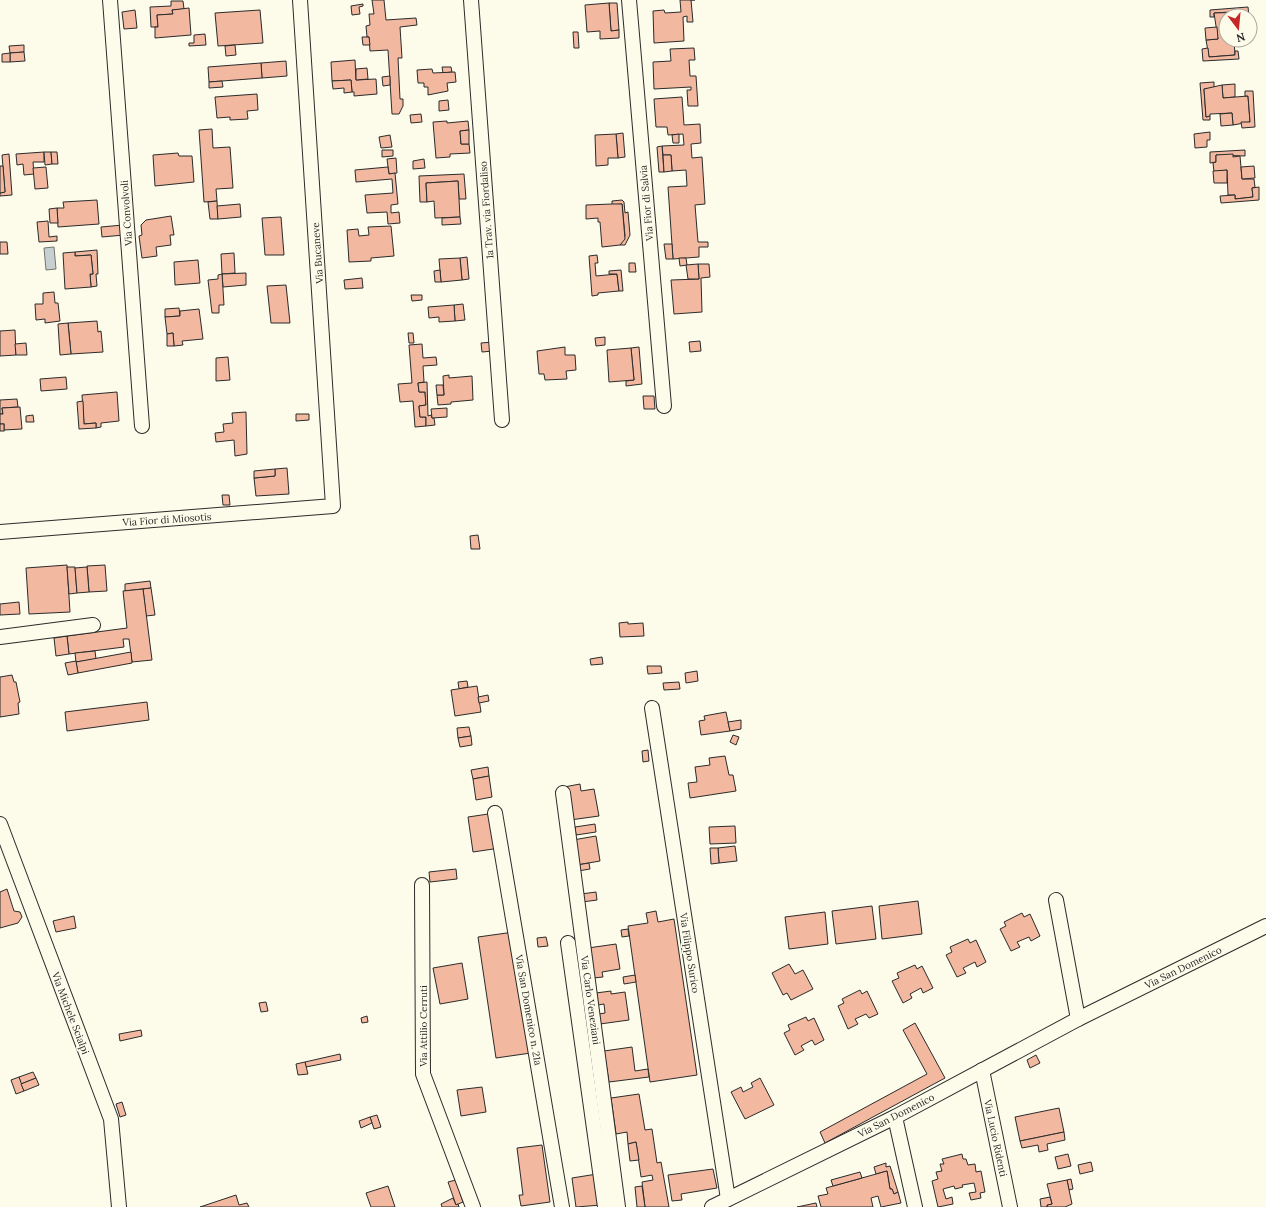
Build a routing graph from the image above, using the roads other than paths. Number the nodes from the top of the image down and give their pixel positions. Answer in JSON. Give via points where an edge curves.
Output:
{"nodes":[{"id":1,"x":110,"y":0,"type":"edge"},
{"id":2,"x":300,"y":0,"type":"edge"},
{"id":3,"x":471,"y":0,"type":"edge"},
{"id":4,"x":628,"y":0,"type":"edge"},
{"id":5,"x":664,"y":406,"type":"dead end"},
{"id":6,"x":502,"y":420,"type":"dead end"},
{"id":7,"x":142,"y":426,"type":"dead end"},
{"id":8,"x":333,"y":506,"type":"joint"},
{"id":9,"x":0,"y":532,"type":"edge"},
{"id":10,"x":93,"y":625,"type":"dead end"},
{"id":11,"x":0,"y":637,"type":"edge"},
{"id":12,"x":652,"y":708,"type":"dead end"},
{"id":13,"x":563,"y":793,"type":"dead end"},
{"id":14,"x":495,"y":813,"type":"dead end"},
{"id":15,"x":0,"y":824,"type":"edge"},
{"id":16,"x":422,"y":884,"type":"dead end"},
{"id":17,"x":1056,"y":900,"type":"dead end"},
{"id":18,"x":1266,"y":926,"type":"edge"},
{"id":19,"x":568,"y":943,"type":"dead end"},
{"id":20,"x":1078,"y":1019,"type":"junction"},
{"id":21,"x":982,"y":1070,"type":"junction"},
{"id":22,"x":895,"y":1116,"type":"junction"},
{"id":23,"x":728,"y":1199,"type":"junction"},
{"id":24,"x":119,"y":1207,"type":"edge"},
{"id":25,"x":473,"y":1207,"type":"edge"},
{"id":26,"x":562,"y":1207,"type":"edge"},
{"id":27,"x":605,"y":1207,"type":"edge"},
{"id":28,"x":618,"y":1207,"type":"edge"},
{"id":29,"x":712,"y":1207,"type":"edge"},
{"id":30,"x":915,"y":1207,"type":"edge"},
{"id":31,"x":1010,"y":1207,"type":"edge"}],
"edges":[{"from":1,"to":7,"type":"street","name":"Via Convolvoli"},
{"from":2,"to":8,"type":"street","name":"Via Bucaneve"},
{"from":3,"to":6,"type":"street","name":"1a Trav. via Fiordaliso"},
{"from":4,"to":5,"type":"street","name":"Via Fior di Salvia"},
{"from":8,"to":9,"type":"street","name":"Via Fior di Miosotis"},
{"from":10,"to":11,"type":"street"},
{"from":12,"to":23,"type":"street","name":"Via Filippo Surico"},
{"from":13,"to":28,"type":"street","name":"Via Carlo Veneziani"},
{"from":14,"to":26,"type":"street","name":"Via San Domenico n. 21a"},
{"from":15,"to":24,"type":"street","name":"Via Michele Scialpi","via":[[111,1119]]},
{"from":16,"to":25,"type":"street","name":"Via Attilio Cerruti","via":[[423,1074]]},
{"from":17,"to":20,"type":"street"},
{"from":18,"to":20,"type":"street","name":"Via San Domenico"},
{"from":19,"to":27,"type":"street"},
{"from":20,"to":21,"type":"street","name":"Via San Domenico"},
{"from":21,"to":22,"type":"street","name":"Via San Domenico"},
{"from":21,"to":31,"type":"street","name":"Via Lucio Ridenti"},
{"from":22,"to":23,"type":"street","name":"Via San Domenico"},
{"from":22,"to":30,"type":"street"},
{"from":23,"to":29,"type":"street","name":"Via San Domenico"}]}
